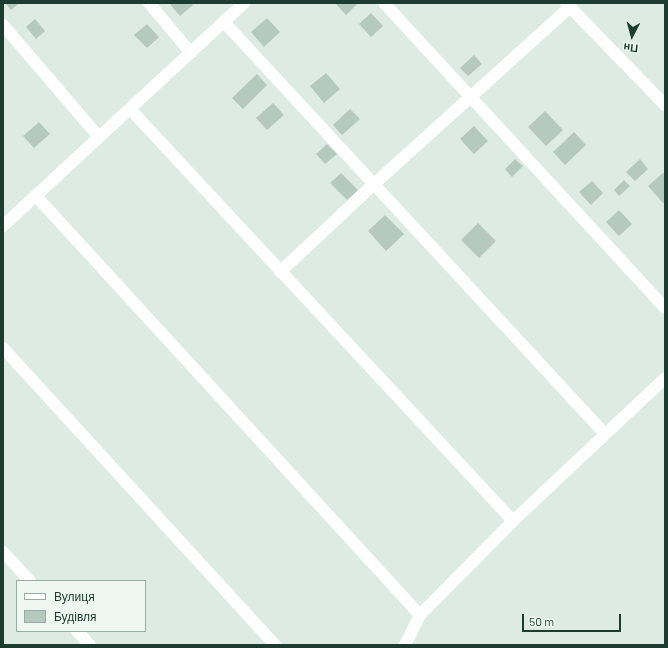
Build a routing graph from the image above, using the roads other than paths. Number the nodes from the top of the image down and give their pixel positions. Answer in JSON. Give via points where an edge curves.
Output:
{"nodes":[{"id":1,"x":149,"y":3,"type":"edge"},
{"id":2,"x":244,"y":3,"type":"edge"},
{"id":3,"x":384,"y":3,"type":"edge"},
{"id":4,"x":568,"y":5,"type":"edge"},
{"id":5,"x":224,"y":22,"type":"junction"},
{"id":6,"x":3,"y":25,"type":"edge"},
{"id":7,"x":191,"y":53,"type":"junction"},
{"id":8,"x":470,"y":97,"type":"junction"},
{"id":9,"x":665,"y":105,"type":"edge"},
{"id":10,"x":130,"y":109,"type":"junction"},
{"id":11,"x":99,"y":137,"type":"junction"},
{"id":12,"x":374,"y":185,"type":"junction"},
{"id":13,"x":36,"y":196,"type":"junction"},
{"id":14,"x":4,"y":224,"type":"edge"},
{"id":15,"x":280,"y":272,"type":"junction"},
{"id":16,"x":665,"y":308,"type":"edge"},
{"id":17,"x":3,"y":348,"type":"edge"},
{"id":18,"x":665,"y":378,"type":"edge"},
{"id":19,"x":605,"y":434,"type":"junction"},
{"id":20,"x":513,"y":521,"type":"junction"},
{"id":21,"x":3,"y":552,"type":"edge"},
{"id":22,"x":29,"y":580,"type":"edge"},
{"id":23,"x":420,"y":615,"type":"junction"},
{"id":24,"x":78,"y":632,"type":"edge"},
{"id":25,"x":90,"y":645,"type":"edge"},
{"id":26,"x":275,"y":645,"type":"edge"},
{"id":27,"x":405,"y":645,"type":"edge"}],
"edges":[{"from":1,"to":7,"type":"street"},
{"from":2,"to":5,"type":"street"},
{"from":3,"to":8,"type":"street"},
{"from":4,"to":8,"type":"street"},
{"from":4,"to":9,"type":"street"},
{"from":5,"to":7,"type":"street"},
{"from":5,"to":12,"type":"street"},
{"from":6,"to":11,"type":"street"},
{"from":7,"to":10,"type":"street"},
{"from":8,"to":12,"type":"street"},
{"from":8,"to":16,"type":"street"},
{"from":10,"to":11,"type":"street"},
{"from":10,"to":15,"type":"street"},
{"from":11,"to":13,"type":"street"},
{"from":12,"to":15,"type":"street"},
{"from":12,"to":19,"type":"street"},
{"from":13,"to":14,"type":"street"},
{"from":13,"to":23,"type":"street"},
{"from":15,"to":20,"type":"street"},
{"from":17,"to":26,"type":"street"},
{"from":18,"to":19,"type":"street"},
{"from":19,"to":20,"type":"street"},
{"from":20,"to":23,"type":"street"},
{"from":21,"to":22,"type":"street"},
{"from":23,"to":27,"type":"street"},
{"from":24,"to":25,"type":"street"}]}
